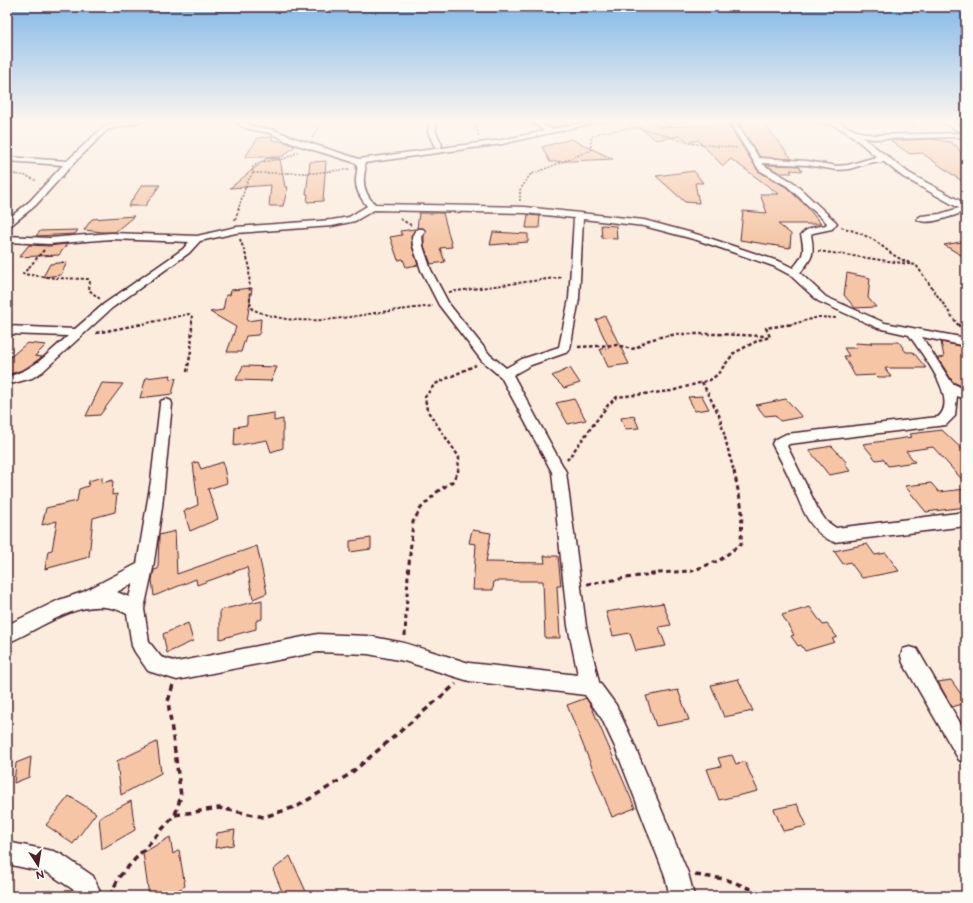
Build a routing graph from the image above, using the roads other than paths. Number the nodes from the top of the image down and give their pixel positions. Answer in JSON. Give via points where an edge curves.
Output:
{"nodes":[{"id":1,"x":69,"y":162,"type":"edge"},
{"id":2,"x":356,"y":162,"type":"edge"},
{"id":3,"x":373,"y":162,"type":"edge"},
{"id":4,"x":758,"y":162,"type":"edge"},
{"id":5,"x":793,"y":162,"type":"edge"},
{"id":6,"x":865,"y":162,"type":"edge"},
{"id":7,"x":889,"y":162,"type":"edge"},
{"id":8,"x":361,"y":164,"type":"junction"},
{"id":9,"x":376,"y":208,"type":"junction"},
{"id":10,"x":966,"y":208,"type":"edge"},
{"id":11,"x":7,"y":210,"type":"edge"},
{"id":12,"x":26,"y":210,"type":"junction"},
{"id":13,"x":579,"y":215,"type":"junction"},
{"id":14,"x":921,"y":219,"type":"dead end"},
{"id":15,"x":7,"y":224,"type":"edge"},
{"id":16,"x":420,"y":231,"type":"road end"},
{"id":17,"x":7,"y":239,"type":"edge"},
{"id":18,"x":198,"y":239,"type":"junction"},
{"id":19,"x":794,"y":273,"type":"junction"},
{"id":20,"x":7,"y":330,"type":"edge"},
{"id":21,"x":912,"y":331,"type":"junction"},
{"id":22,"x":78,"y":333,"type":"junction"},
{"id":23,"x":966,"y":342,"type":"edge"},
{"id":24,"x":506,"y":374,"type":"junction"},
{"id":25,"x":7,"y":381,"type":"edge"},
{"id":26,"x":948,"y":386,"type":"junction"},
{"id":27,"x":966,"y":396,"type":"edge"},
{"id":28,"x":166,"y":404,"type":"dead end"},
{"id":29,"x":966,"y":520,"type":"edge"},
{"id":30,"x":145,"y":568,"type":"junction"},
{"id":31,"x":87,"y":599,"type":"junction"},
{"id":32,"x":135,"y":609,"type":"junction"},
{"id":33,"x":7,"y":634,"type":"edge"},
{"id":34,"x":910,"y":656,"type":"dead end"},
{"id":35,"x":590,"y":686,"type":"junction"},
{"id":36,"x":966,"y":753,"type":"edge"},
{"id":37,"x":7,"y":853,"type":"edge"},
{"id":38,"x":90,"y":896,"type":"edge"},
{"id":39,"x":682,"y":896,"type":"edge"}],
"edges":[{"from":1,"to":12,"type":"street"},
{"from":2,"to":8,"type":"street"},
{"from":3,"to":8,"type":"street"},
{"from":4,"to":19,"type":"street","via":[[770,174],[790,184],[832,223],[829,228],[810,231],[806,235],[809,256]]},
{"from":5,"to":6,"type":"street","via":[[837,168]]},
{"from":7,"to":10,"type":"street","via":[[906,175]]},
{"from":8,"to":9,"type":"street","via":[[363,171],[360,186],[366,200]]},
{"from":9,"to":13,"type":"street","via":[[525,210]]},
{"from":9,"to":18,"type":"street","via":[[364,211],[352,220],[237,230]]},
{"from":10,"to":14,"type":"street","via":[[941,217]]},
{"from":11,"to":12,"type":"street"},
{"from":12,"to":15,"type":"street"},
{"from":13,"to":19,"type":"street","via":[[644,223],[676,231],[777,264]]},
{"from":13,"to":24,"type":"street","via":[[574,299],[564,349],[536,358]]},
{"from":16,"to":24,"type":"street","via":[[417,236],[418,246],[437,294],[486,358]]},
{"from":17,"to":18,"type":"street","via":[[49,241],[111,236]]},
{"from":18,"to":22,"type":"street","via":[[186,251],[108,306]]},
{"from":19,"to":21,"type":"street","via":[[822,299],[876,324]]},
{"from":20,"to":22,"type":"street"},
{"from":21,"to":23,"type":"street"},
{"from":21,"to":26,"type":"street"},
{"from":22,"to":25,"type":"street","via":[[38,369]]},
{"from":24,"to":35,"type":"street","via":[[559,472],[577,626]]},
{"from":26,"to":27,"type":"street"},
{"from":26,"to":29,"type":"street","via":[[948,416],[941,422],[786,439],[779,444],[814,517],[834,536]]},
{"from":28,"to":30,"type":"street","via":[[159,478]]},
{"from":30,"to":31,"type":"street"},
{"from":30,"to":32,"type":"street"},
{"from":31,"to":32,"type":"street","via":[[119,600]]},
{"from":31,"to":33,"type":"street","via":[[65,606]]},
{"from":32,"to":35,"type":"street","via":[[141,646],[155,664],[177,671],[318,644],[368,646],[404,652],[469,672]]},
{"from":34,"to":36,"type":"street"},
{"from":35,"to":39,"type":"street","via":[[609,712],[676,873]]},
{"from":37,"to":38,"type":"street","via":[[53,862],[85,884]]}]}
